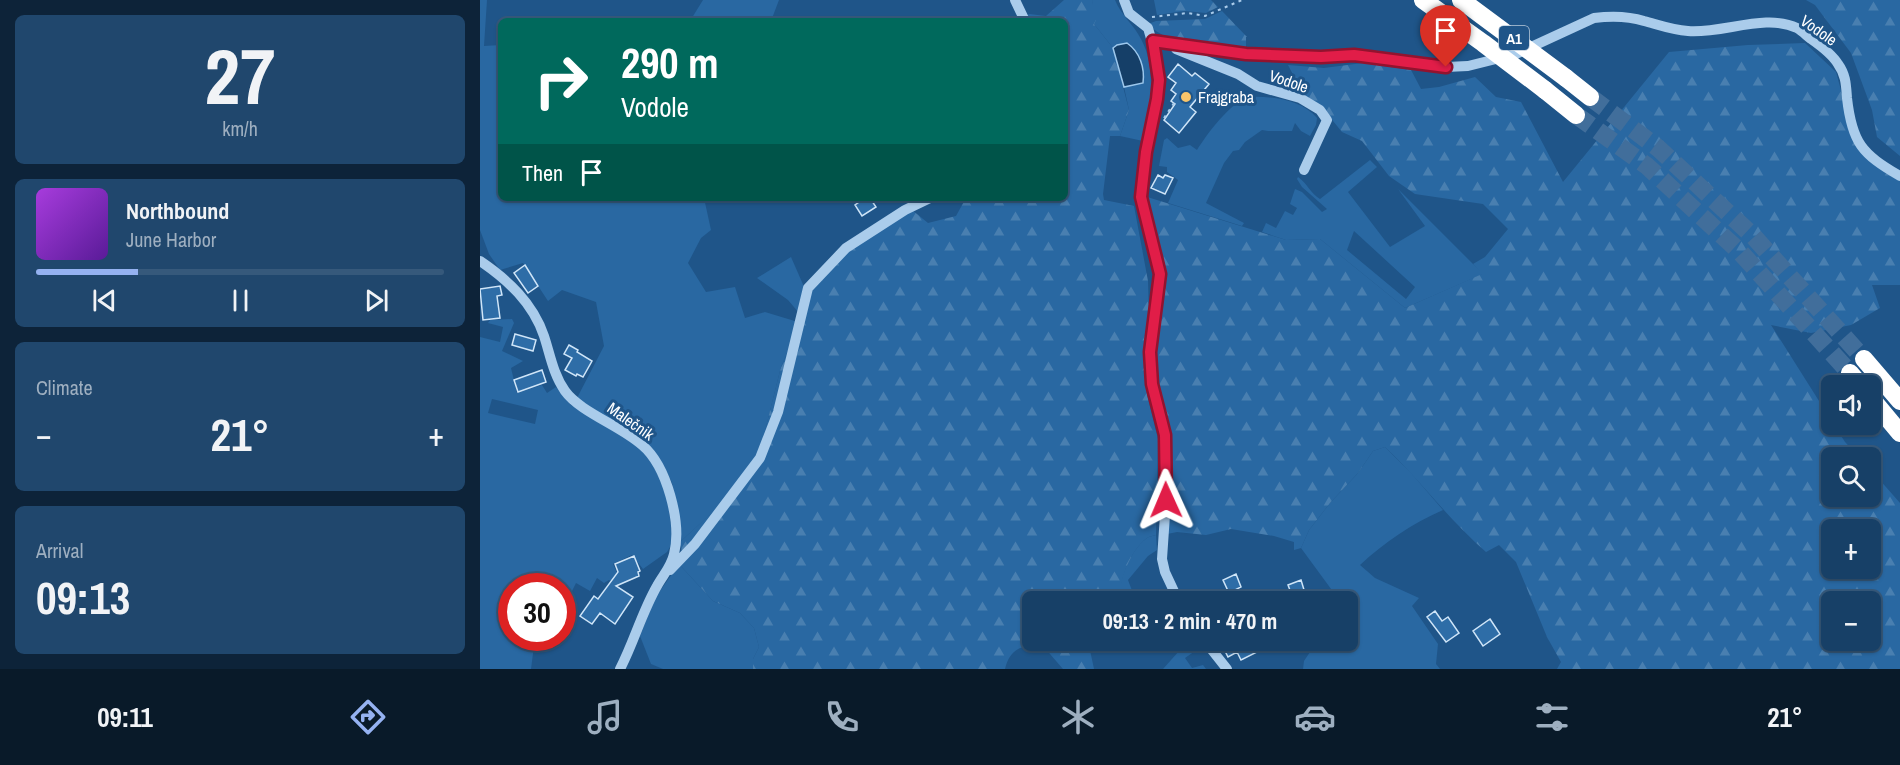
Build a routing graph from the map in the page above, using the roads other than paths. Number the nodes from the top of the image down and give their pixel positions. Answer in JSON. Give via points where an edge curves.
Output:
{"nodes":[{"id":1,"x":1015,"y":0,"type":"edge"},
{"id":2,"x":1124,"y":0,"type":"edge"},
{"id":3,"x":1423,"y":0,"type":"edge"},
{"id":4,"x":1461,"y":0,"type":"edge"},
{"id":5,"x":1024,"y":18,"type":"edge"},
{"id":6,"x":1153,"y":41,"type":"junction"},
{"id":7,"x":1590,"y":98,"type":"tunnel mouth"},
{"id":8,"x":1576,"y":115,"type":"tunnel mouth"},
{"id":9,"x":1304,"y":170,"type":"dead end"},
{"id":10,"x":1900,"y":176,"type":"edge"},
{"id":11,"x":924,"y":201,"type":"edge"},
{"id":12,"x":480,"y":261,"type":"edge"},
{"id":13,"x":1864,"y":359,"type":"tunnel mouth"},
{"id":14,"x":1900,"y":401,"type":"edge"},
{"id":15,"x":1881,"y":410,"type":"edge"},
{"id":16,"x":1900,"y":433,"type":"edge"},
{"id":17,"x":663,"y":576,"type":"junction"},
{"id":18,"x":1174,"y":591,"type":"edge"},
{"id":19,"x":1213,"y":651,"type":"edge"},
{"id":20,"x":620,"y":669,"type":"edge"},
{"id":21,"x":1227,"y":669,"type":"edge"}],
"edges":[{"from":1,"to":5,"type":"street"},
{"from":2,"to":6,"type":"street","via":[[1129,13],[1148,28]]},
{"from":3,"to":8,"type":"highway","number":"A1","bridge":true},
{"from":4,"to":7,"type":"highway","number":"A1","bridge":true},
{"from":6,"to":9,"type":"street","name":"Vodole","via":[[1320,110],[1327,120]]},
{"from":6,"to":10,"type":"street","name":"Vodole","via":[[1246,54],[1354,55],[1446,67],[1468,66],[1516,54],[1594,18],[1608,16],[1688,31],[1773,23],[1796,28],[1838,63],[1846,79],[1852,127],[1861,148]]},
{"from":6,"to":18,"type":"street","via":[[1159,80],[1141,197],[1160,274],[1150,352],[1152,384],[1165,435],[1162,559]]},
{"from":11,"to":17,"type":"street","via":[[846,248],[808,288],[778,412],[760,458],[695,544]]},
{"from":12,"to":17,"type":"street","name":"Malečnik","via":[[509,283],[531,309],[554,371],[570,396],[636,440],[658,463],[670,493],[676,533],[674,555]]},
{"from":13,"to":14,"type":"highway"},
{"from":15,"to":16,"type":"highway"},
{"from":17,"to":20,"type":"street","name":"Malečnik"},
{"from":19,"to":21,"type":"street"}]}
